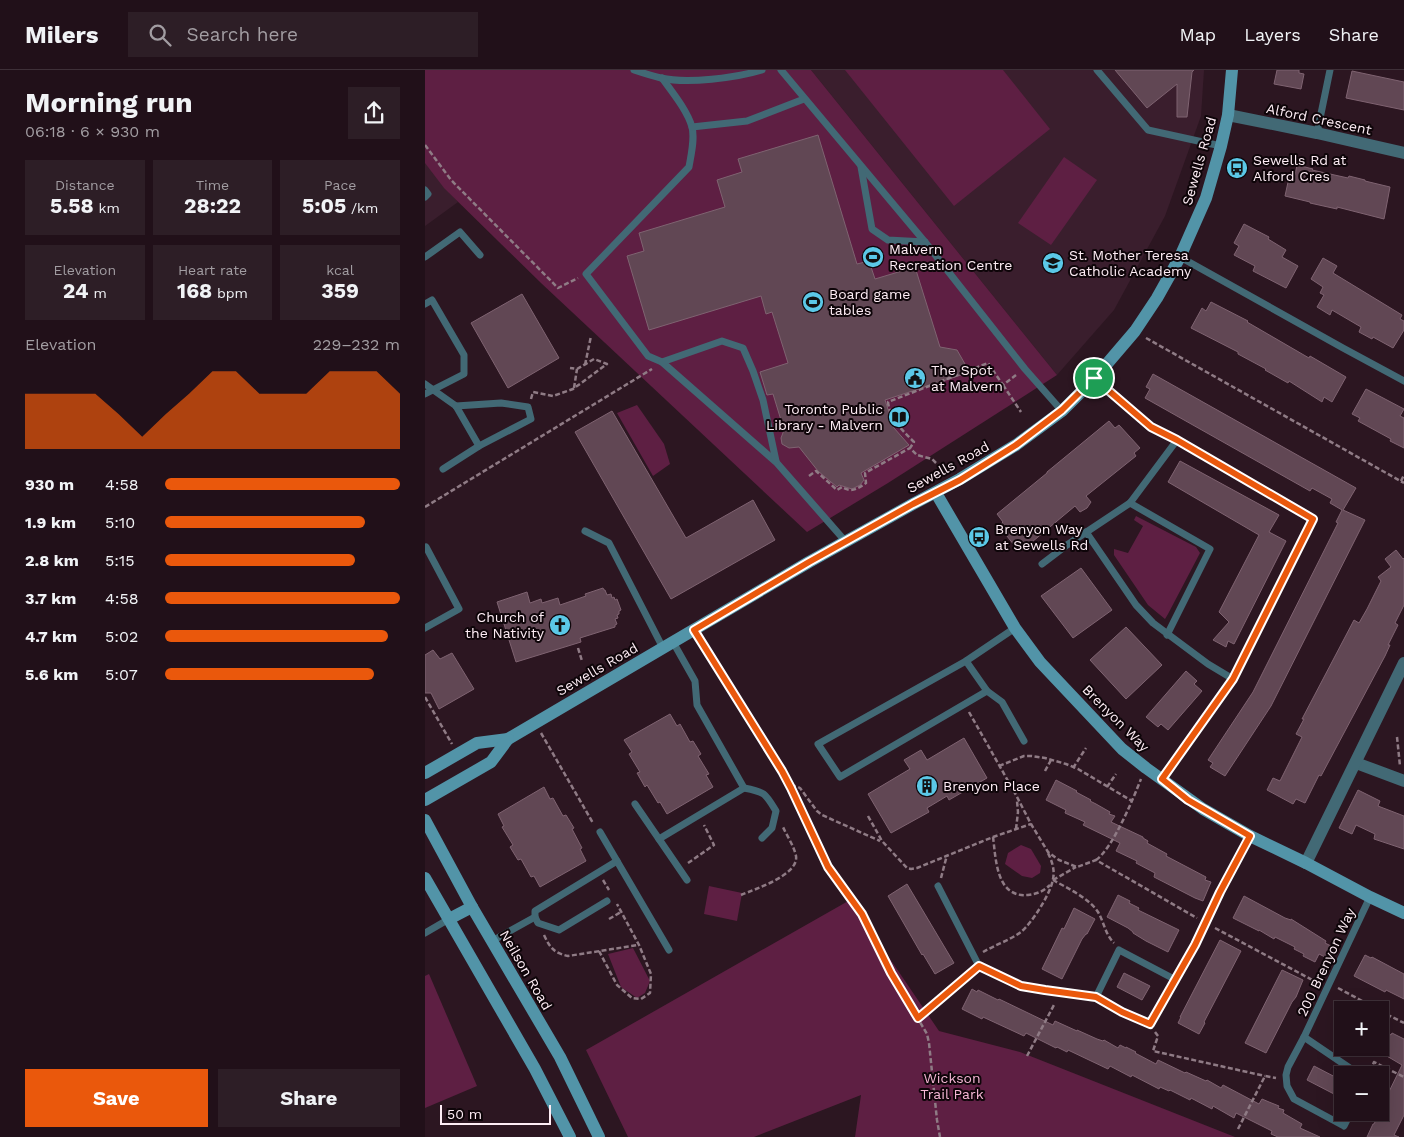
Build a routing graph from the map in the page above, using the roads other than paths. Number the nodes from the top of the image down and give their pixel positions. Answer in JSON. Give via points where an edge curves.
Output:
{"nodes":[{"id":1,"x":634,"y":70,"type":"edge"},
{"id":2,"x":762,"y":70,"type":"edge"},
{"id":3,"x":781,"y":70,"type":"edge"},
{"id":4,"x":1097,"y":70,"type":"edge"},
{"id":5,"x":1232,"y":70,"type":"edge"},
{"id":6,"x":1331,"y":70,"type":"edge"},
{"id":7,"x":662,"y":78,"type":"junction"},
{"id":8,"x":804,"y":99,"type":"junction"},
{"id":9,"x":1228,"y":115,"type":"junction"},
{"id":10,"x":692,"y":127,"type":"junction"},
{"id":11,"x":1317,"y":133,"type":"junction"},
{"id":12,"x":1221,"y":146,"type":"junction"},
{"id":13,"x":1404,"y":153,"type":"edge"},
{"id":14,"x":861,"y":166,"type":"junction"},
{"id":15,"x":425,"y":190,"type":"edge"},
{"id":16,"x":425,"y":197,"type":"edge"},
{"id":17,"x":925,"y":242,"type":"junction"},
{"id":18,"x":480,"y":255,"type":"dead end"},
{"id":19,"x":1181,"y":257,"type":"junction"},
{"id":20,"x":425,"y":258,"type":"edge"},
{"id":21,"x":425,"y":304,"type":"edge"},
{"id":22,"x":662,"y":362,"type":"junction"},
{"id":23,"x":1094,"y":378,"type":"junction"},
{"id":24,"x":1404,"y":381,"type":"edge"},
{"id":25,"x":425,"y":384,"type":"edge"},
{"id":26,"x":434,"y":389,"type":"junction"},
{"id":27,"x":425,"y":394,"type":"edge"},
{"id":28,"x":456,"y":406,"type":"junction"},
{"id":29,"x":1062,"y":410,"type":"junction"},
{"id":30,"x":1177,"y":440,"type":"junction"},
{"id":31,"x":479,"y":446,"type":"junction"},
{"id":32,"x":776,"y":462,"type":"junction"},
{"id":33,"x":443,"y":469,"type":"dead end"},
{"id":34,"x":936,"y":493,"type":"junction"},
{"id":35,"x":1130,"y":503,"type":"junction"},
{"id":36,"x":585,"y":531,"type":"dead end"},
{"id":37,"x":1086,"y":532,"type":"junction"},
{"id":38,"x":846,"y":542,"type":"junction"},
{"id":39,"x":425,"y":548,"type":"edge"},
{"id":40,"x":1042,"y":564,"type":"dead end"},
{"id":41,"x":425,"y":627,"type":"edge"},
{"id":42,"x":1015,"y":628,"type":"junction"},
{"id":43,"x":1167,"y":635,"type":"junction"},
{"id":44,"x":668,"y":645,"type":"junction"},
{"id":45,"x":966,"y":661,"type":"junction"},
{"id":46,"x":1404,"y":663,"type":"edge"},
{"id":47,"x":1233,"y":679,"type":"junction"},
{"id":48,"x":987,"y":691,"type":"junction"},
{"id":49,"x":508,"y":739,"type":"junction"},
{"id":50,"x":1024,"y":741,"type":"dead end"},
{"id":51,"x":1356,"y":763,"type":"junction"},
{"id":52,"x":425,"y":773,"type":"edge"},
{"id":53,"x":1162,"y":779,"type":"junction"},
{"id":54,"x":1402,"y":780,"type":"edge"},
{"id":55,"x":744,"y":788,"type":"junction"},
{"id":56,"x":425,"y":800,"type":"edge"},
{"id":57,"x":635,"y":804,"type":"dead end"},
{"id":58,"x":425,"y":820,"type":"edge"},
{"id":59,"x":600,"y":832,"type":"dead end"},
{"id":60,"x":1250,"y":836,"type":"junction"},
{"id":61,"x":762,"y":838,"type":"dead end"},
{"id":62,"x":659,"y":839,"type":"junction"},
{"id":63,"x":617,"y":861,"type":"junction"},
{"id":64,"x":1306,"y":863,"type":"junction"},
{"id":65,"x":425,"y":878,"type":"edge"},
{"id":66,"x":687,"y":880,"type":"dead end"},
{"id":67,"x":938,"y":886,"type":"road end"},
{"id":68,"x":1370,"y":897,"type":"junction"},
{"id":69,"x":610,"y":898,"type":"road end"},
{"id":70,"x":472,"y":907,"type":"junction"},
{"id":71,"x":1404,"y":913,"type":"edge"},
{"id":72,"x":449,"y":919,"type":"junction"},
{"id":73,"x":537,"y":920,"type":"junction"},
{"id":74,"x":425,"y":932,"type":"edge"},
{"id":75,"x":491,"y":941,"type":"junction"},
{"id":76,"x":669,"y":950,"type":"dead end"},
{"id":77,"x":1176,"y":980,"type":"junction"},
{"id":78,"x":1096,"y":997,"type":"junction"},
{"id":79,"x":1304,"y":1037,"type":"junction"},
{"id":80,"x":1347,"y":1066,"type":"edge"},
{"id":81,"x":1334,"y":1121,"type":"edge"},
{"id":82,"x":1335,"y":1121,"type":"edge"},
{"id":83,"x":1346,"y":1121,"type":"edge"},
{"id":84,"x":570,"y":1137,"type":"edge"},
{"id":85,"x":599,"y":1137,"type":"edge"}],
"edges":[{"from":1,"to":7,"type":"lane"},
{"from":2,"to":7,"type":"lane","via":[[720,78]]},
{"from":3,"to":8,"type":"lane"},
{"from":4,"to":12,"type":"lane","via":[[1148,130]]},
{"from":5,"to":9,"type":"street","name":"Sewells Road"},
{"from":6,"to":11,"type":"lane"},
{"from":7,"to":10,"type":"lane"},
{"from":8,"to":10,"type":"lane","via":[[747,120]]},
{"from":8,"to":14,"type":"lane"},
{"from":9,"to":11,"type":"street","name":"Alford Crescent"},
{"from":9,"to":12,"type":"street","name":"Sewells Road"},
{"from":10,"to":22,"type":"lane","via":[[689,167],[586,274],[649,356]]},
{"from":11,"to":13,"type":"street","name":"Alford Crescent"},
{"from":12,"to":19,"type":"street","name":"Sewells Road","via":[[1206,198]]},
{"from":14,"to":17,"type":"lane"},
{"from":14,"to":17,"type":"lane","via":[[872,229],[888,240]]},
{"from":15,"to":16,"type":"lane","via":[[428,194]]},
{"from":17,"to":29,"type":"lane","via":[[1025,369]]},
{"from":18,"to":20,"type":"lane","via":[[460,232]]},
{"from":19,"to":23,"type":"street","name":"Sewells Road","via":[[1135,331]]},
{"from":19,"to":24,"type":"lane"},
{"from":21,"to":26,"type":"lane","via":[[432,300],[464,355],[464,374]]},
{"from":22,"to":32,"type":"lane"},
{"from":22,"to":32,"type":"lane","via":[[722,341],[743,348],[763,400]]},
{"from":23,"to":29,"type":"street","name":"Sewells Road"},
{"from":23,"to":30,"type":"lane","via":[[1151,427]]},
{"from":25,"to":26,"type":"lane"},
{"from":26,"to":27,"type":"lane"},
{"from":26,"to":28,"type":"lane"},
{"from":28,"to":31,"type":"lane"},
{"from":28,"to":31,"type":"lane","via":[[501,403],[528,407],[531,419]]},
{"from":29,"to":34,"type":"street","name":"Sewells Road","via":[[1016,445]]},
{"from":30,"to":35,"type":"lane"},
{"from":30,"to":47,"type":"lane","via":[[1313,519]]},
{"from":31,"to":33,"type":"lane"},
{"from":32,"to":38,"type":"lane"},
{"from":34,"to":38,"type":"street","name":"Sewells Road"},
{"from":34,"to":42,"type":"street","name":"Brenyon Way"},
{"from":35,"to":37,"type":"lane"},
{"from":35,"to":43,"type":"lane","via":[[1210,549]]},
{"from":36,"to":44,"type":"lane","via":[[609,543]]},
{"from":37,"to":40,"type":"lane"},
{"from":37,"to":43,"type":"lane","via":[[1136,605]]},
{"from":38,"to":44,"type":"street","name":"Sewells Road"},
{"from":39,"to":41,"type":"lane","via":[[459,609]]},
{"from":42,"to":45,"type":"lane"},
{"from":42,"to":53,"type":"street","name":"Brenyon Way","via":[[1040,662],[1122,748]]},
{"from":43,"to":47,"type":"lane"},
{"from":44,"to":49,"type":"street","name":"Sewells Road"},
{"from":44,"to":55,"type":"lane","via":[[695,681],[697,705]]},
{"from":45,"to":48,"type":"lane"},
{"from":45,"to":48,"type":"lane","via":[[818,744],[840,777]]},
{"from":46,"to":51,"type":"street"},
{"from":47,"to":53,"type":"lane"},
{"from":48,"to":50,"type":"lane","via":[[1002,702]]},
{"from":49,"to":52,"type":"street","name":"Sewells Road","via":[[477,743]]},
{"from":49,"to":56,"type":"street","name":"Sewells Road","via":[[491,762]]},
{"from":51,"to":54,"type":"street"},
{"from":51,"to":64,"type":"street"},
{"from":53,"to":60,"type":"street","name":"Brenyon Way","via":[[1188,800]]},
{"from":55,"to":61,"type":"lane","via":[[761,792],[776,811],[772,828]]},
{"from":55,"to":62,"type":"lane"},
{"from":57,"to":62,"type":"lane"},
{"from":58,"to":70,"type":"street","name":"Neilson Road"},
{"from":59,"to":63,"type":"lane"},
{"from":60,"to":64,"type":"street","name":"Brenyon Way"},
{"from":60,"to":77,"type":"lane"},
{"from":62,"to":66,"type":"lane"},
{"from":63,"to":73,"type":"lane","via":[[535,910]]},
{"from":63,"to":76,"type":"lane"},
{"from":64,"to":68,"type":"street","name":"Brenyon Way"},
{"from":65,"to":72,"type":"street"},
{"from":67,"to":78,"type":"lane","via":[[979,966],[1021,986]]},
{"from":68,"to":71,"type":"street","name":"Brenyon Way"},
{"from":68,"to":79,"type":"lane","name":"200 Brenyon Way"},
{"from":69,"to":73,"type":"lane","via":[[559,930]]},
{"from":70,"to":72,"type":"street"},
{"from":70,"to":75,"type":"street","name":"Neilson Road"},
{"from":72,"to":74,"type":"lane"},
{"from":72,"to":84,"type":"street"},
{"from":73,"to":75,"type":"lane"},
{"from":75,"to":85,"type":"street","name":"Neilson Road","via":[[560,1057]]},
{"from":77,"to":78,"type":"lane","via":[[1150,1024]]},
{"from":77,"to":78,"type":"lane","via":[[1119,950]]},
{"from":79,"to":80,"type":"lane","name":"200 Brenyon Way"},
{"from":79,"to":81,"type":"lane","name":"200 Brenyon Way","via":[[1287,1069],[1289,1092],[1294,1099]]},
{"from":82,"to":83,"type":"lane","name":"200 Brenyon Way","via":[[1344,1126]]}]}
